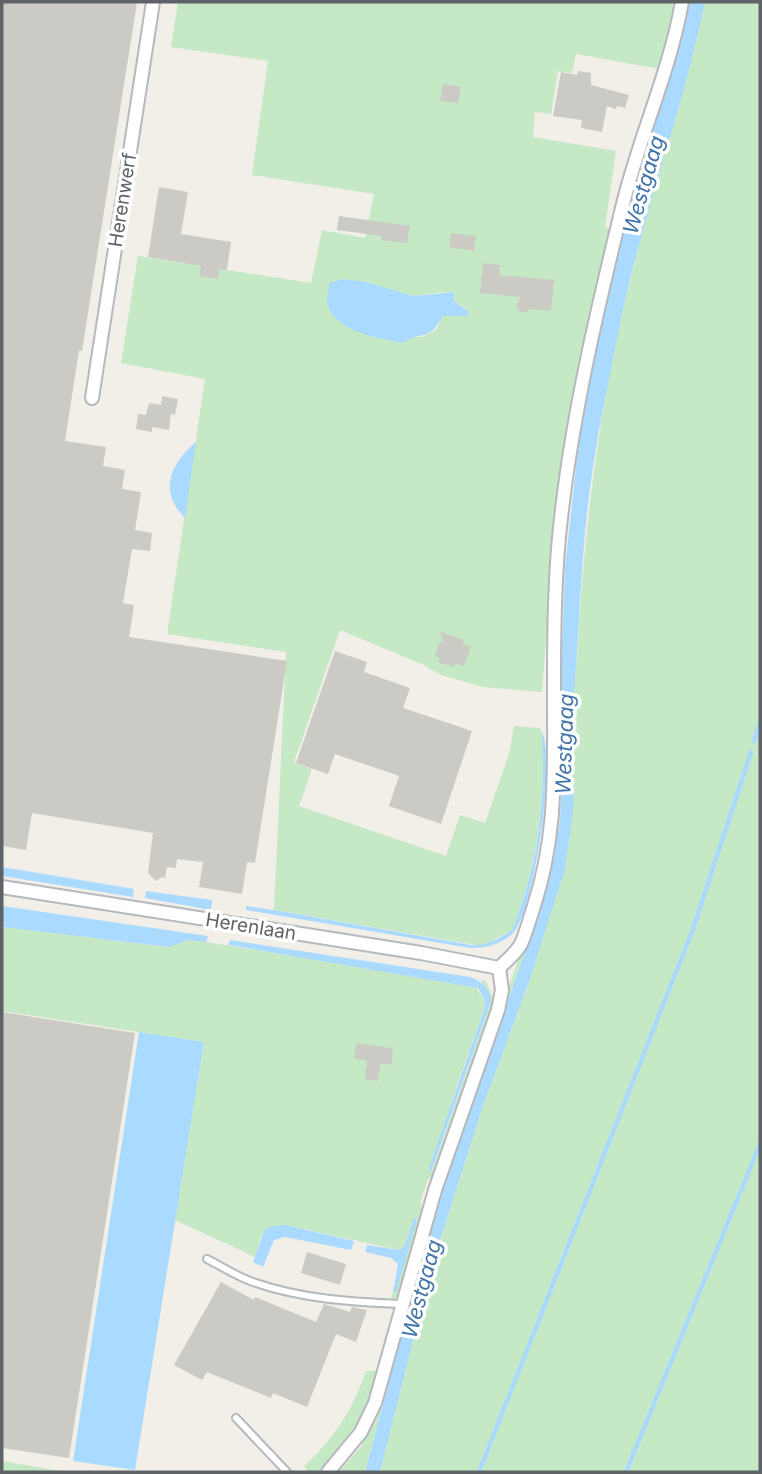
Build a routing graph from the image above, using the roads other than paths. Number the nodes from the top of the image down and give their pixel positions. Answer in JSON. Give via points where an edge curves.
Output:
{"nodes":[{"id":1,"x":153,"y":2,"type":"edge"},
{"id":2,"x":682,"y":2,"type":"edge"},
{"id":3,"x":92,"y":398,"type":"dead end"},
{"id":4,"x":2,"y":887,"type":"edge"},
{"id":5,"x":499,"y":968,"type":"junction"},
{"id":6,"x":207,"y":1259,"type":"dead end"},
{"id":7,"x":401,"y":1304,"type":"junction"},
{"id":8,"x":236,"y":1418,"type":"dead end"},
{"id":9,"x":287,"y":1472,"type":"edge"},
{"id":10,"x":328,"y":1472,"type":"edge"}],
"edges":[{"from":1,"to":3,"type":"street","name":"Herenwerf"},
{"from":2,"to":5,"type":"street","via":[[625,197],[568,472],[554,607],[551,836],[525,935]]},
{"from":4,"to":5,"type":"street","name":"Herenlaan"},
{"from":5,"to":7,"type":"street","via":[[502,990],[498,1010]]},
{"from":6,"to":7,"type":"lane","via":[[254,1283],[299,1294]]},
{"from":7,"to":10,"type":"street","via":[[375,1403],[361,1432]]},
{"from":8,"to":9,"type":"lane"}]}
